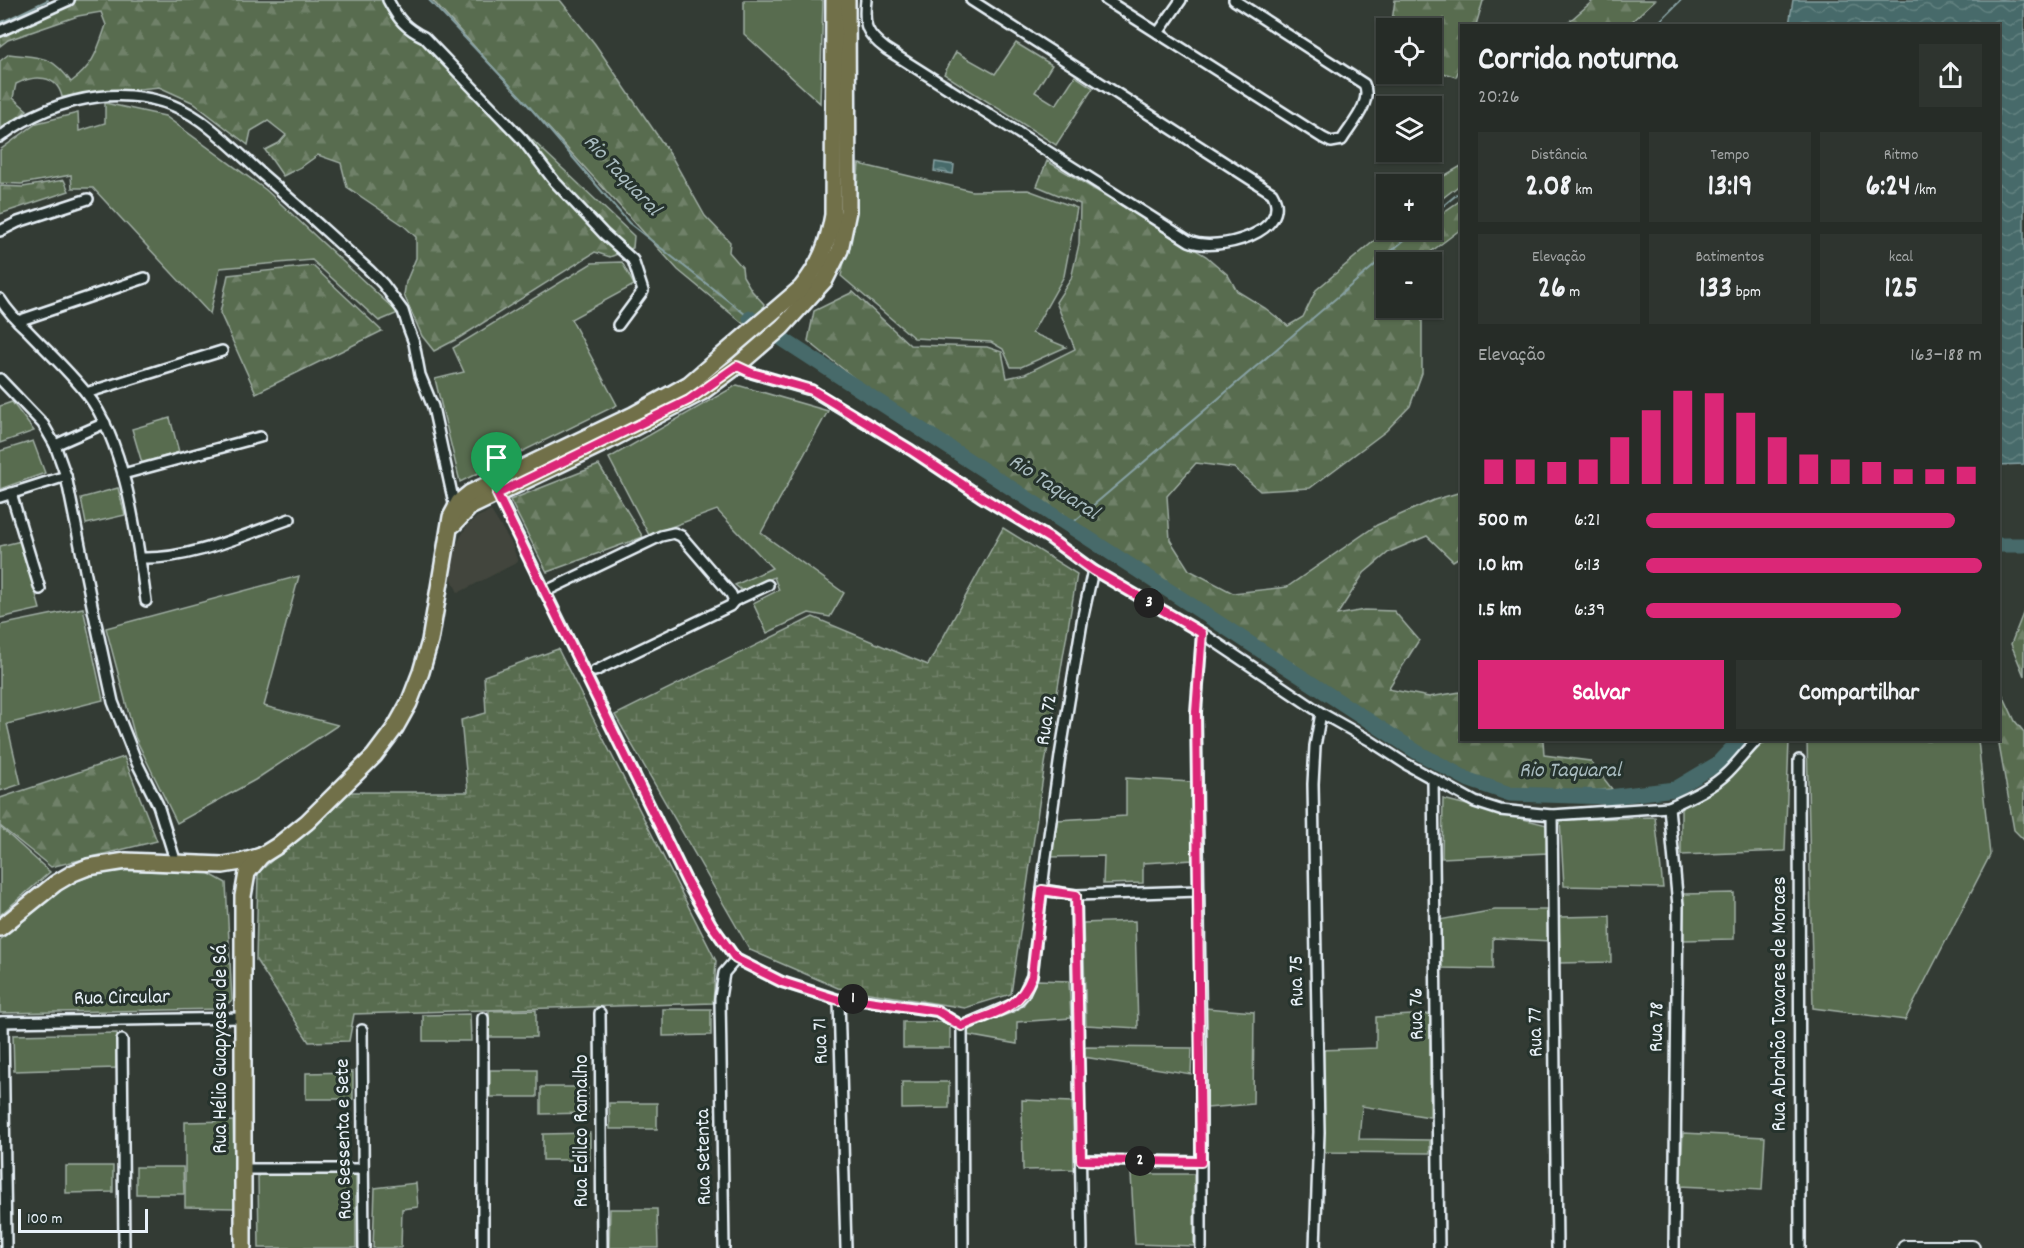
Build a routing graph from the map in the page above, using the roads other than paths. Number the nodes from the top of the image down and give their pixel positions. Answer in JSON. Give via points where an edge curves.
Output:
{"nodes":[{"id":1,"x":69,"y":0,"type":"edge"},
{"id":2,"x":388,"y":0,"type":"edge"},
{"id":3,"x":834,"y":0,"type":"edge"},
{"id":4,"x":847,"y":0,"type":"edge"},
{"id":5,"x":866,"y":0,"type":"edge"},
{"id":6,"x":971,"y":0,"type":"edge"},
{"id":7,"x":1106,"y":0,"type":"edge"},
{"id":8,"x":1181,"y":0,"type":"edge"},
{"id":9,"x":1234,"y":0,"type":"edge"},
{"id":10,"x":0,"y":31,"type":"edge"},
{"id":11,"x":1158,"y":33,"type":"junction"},
{"id":12,"x":0,"y":137,"type":"edge"},
{"id":13,"x":88,"y":199,"type":"dead end"},
{"id":14,"x":0,"y":231,"type":"edge"},
{"id":15,"x":145,"y":278,"type":"dead end"},
{"id":16,"x":0,"y":299,"type":"edge"},
{"id":17,"x":18,"y":321,"type":"junction"},
{"id":18,"x":775,"y":322,"type":"junction"},
{"id":19,"x":618,"y":325,"type":"dead end"},
{"id":20,"x":222,"y":351,"type":"dead end"},
{"id":21,"x":737,"y":366,"type":"junction"},
{"id":22,"x":0,"y":379,"type":"edge"},
{"id":23,"x":86,"y":393,"type":"junction"},
{"id":24,"x":105,"y":423,"type":"junction"},
{"id":25,"x":260,"y":437,"type":"dead end"},
{"id":26,"x":55,"y":445,"type":"junction"},
{"id":27,"x":123,"y":474,"type":"junction"},
{"id":28,"x":66,"y":476,"type":"junction"},
{"id":29,"x":11,"y":493,"type":"junction"},
{"id":30,"x":497,"y":494,"type":"junction"},
{"id":31,"x":0,"y":497,"type":"edge"},
{"id":32,"x":455,"y":508,"type":"junction"},
{"id":33,"x":290,"y":519,"type":"dead end"},
{"id":34,"x":449,"y":531,"type":"junction"},
{"id":35,"x":140,"y":558,"type":"junction"},
{"id":36,"x":1093,"y":570,"type":"junction"},
{"id":37,"x":768,"y":585,"type":"dead end"},
{"id":38,"x":40,"y":589,"type":"dead end"},
{"id":39,"x":544,"y":592,"type":"junction"},
{"id":40,"x":146,"y":600,"type":"dead end"},
{"id":41,"x":734,"y":601,"type":"junction"},
{"id":42,"x":1202,"y":633,"type":"junction"},
{"id":43,"x":595,"y":671,"type":"dead end"},
{"id":44,"x":1321,"y":713,"type":"junction"},
{"id":45,"x":1756,"y":741,"type":"edge"},
{"id":46,"x":1798,"y":760,"type":"dead end"},
{"id":47,"x":1433,"y":780,"type":"junction"},
{"id":48,"x":1669,"y":807,"type":"junction"},
{"id":49,"x":1552,"y":815,"type":"junction"},
{"id":50,"x":261,"y":856,"type":"junction"},
{"id":51,"x":176,"y":863,"type":"junction"},
{"id":52,"x":212,"y":865,"type":"junction"},
{"id":53,"x":1042,"y":890,"type":"junction"},
{"id":54,"x":1199,"y":891,"type":"junction"},
{"id":55,"x":1076,"y":895,"type":"junction"},
{"id":56,"x":243,"y":896,"type":"junction"},
{"id":57,"x":0,"y":928,"type":"edge"},
{"id":58,"x":736,"y":959,"type":"junction"},
{"id":59,"x":839,"y":1000,"type":"junction"},
{"id":60,"x":600,"y":1013,"type":"dead end"},
{"id":61,"x":244,"y":1018,"type":"junction"},
{"id":62,"x":483,"y":1018,"type":"dead end"},
{"id":63,"x":2,"y":1022,"type":"edge"},
{"id":64,"x":962,"y":1026,"type":"junction"},
{"id":65,"x":362,"y":1030,"type":"dead end"},
{"id":66,"x":122,"y":1040,"type":"dead end"},
{"id":67,"x":1081,"y":1160,"type":"junction"},
{"id":68,"x":1201,"y":1162,"type":"junction"},
{"id":69,"x":244,"y":1169,"type":"junction"},
{"id":70,"x":363,"y":1169,"type":"junction"},
{"id":71,"x":6,"y":1248,"type":"edge"},
{"id":72,"x":124,"y":1248,"type":"edge"},
{"id":73,"x":243,"y":1248,"type":"edge"},
{"id":74,"x":364,"y":1248,"type":"edge"},
{"id":75,"x":483,"y":1248,"type":"edge"},
{"id":76,"x":602,"y":1248,"type":"edge"},
{"id":77,"x":724,"y":1248,"type":"edge"},
{"id":78,"x":846,"y":1248,"type":"edge"},
{"id":79,"x":963,"y":1248,"type":"edge"},
{"id":80,"x":1082,"y":1248,"type":"edge"},
{"id":81,"x":1201,"y":1248,"type":"edge"},
{"id":82,"x":1316,"y":1248,"type":"edge"},
{"id":83,"x":1439,"y":1248,"type":"edge"},
{"id":84,"x":1557,"y":1248,"type":"edge"},
{"id":85,"x":1674,"y":1248,"type":"edge"},
{"id":86,"x":1800,"y":1248,"type":"edge"},
{"id":87,"x":1905,"y":1248,"type":"edge"},
{"id":88,"x":1914,"y":1248,"type":"edge"},
{"id":89,"x":1972,"y":1248,"type":"edge"}],
"edges":[{"from":1,"to":10,"type":"street"},
{"from":2,"to":19,"type":"street","via":[[409,30],[424,37],[522,139],[604,234],[633,260],[643,291]]},
{"from":3,"to":18,"type":"main road","via":[[834,201],[829,238],[809,278]]},
{"from":4,"to":18,"type":"main road","via":[[845,230],[825,280]]},
{"from":5,"to":6,"type":"street","via":[[865,25],[873,40],[1188,242],[1215,245],[1251,237],[1276,211],[1277,201],[1272,193]]},
{"from":7,"to":11,"type":"street"},
{"from":8,"to":11,"type":"street"},
{"from":9,"to":11,"type":"street","via":[[1364,84],[1365,103],[1342,140],[1331,142],[1323,138]]},
{"from":12,"to":32,"type":"street","via":[[24,120],[60,106],[109,95],[154,99],[200,120],[369,270],[403,311],[433,407]]},
{"from":13,"to":14,"type":"street"},
{"from":15,"to":17,"type":"street"},
{"from":16,"to":17,"type":"street"},
{"from":17,"to":23,"type":"street"},
{"from":18,"to":21,"type":"main road","via":[[756,349]]},
{"from":18,"to":32,"type":"main road","via":[[744,338],[707,371],[670,395],[470,493]]},
{"from":20,"to":23,"type":"street"},
{"from":21,"to":30,"type":"main road","via":[[689,400]]},
{"from":21,"to":36,"type":"street","via":[[812,390],[1049,538]]},
{"from":22,"to":26,"type":"street","via":[[44,424]]},
{"from":23,"to":24,"type":"street"},
{"from":24,"to":26,"type":"street"},
{"from":24,"to":27,"type":"street"},
{"from":25,"to":27,"type":"street"},
{"from":26,"to":28,"type":"street"},
{"from":27,"to":35,"type":"street"},
{"from":28,"to":29,"type":"street"},
{"from":28,"to":51,"type":"street","via":[[113,702],[158,805]]},
{"from":29,"to":31,"type":"street"},
{"from":29,"to":38,"type":"street"},
{"from":30,"to":34,"type":"main road","via":[[466,510]]},
{"from":30,"to":39,"type":"street","name":"Rua 71"},
{"from":32,"to":34,"type":"main road"},
{"from":33,"to":35,"type":"street","via":[[198,550],[170,557]]},
{"from":34,"to":50,"type":"main road","via":[[426,654],[414,692],[395,728],[339,791],[288,838]]},
{"from":35,"to":40,"type":"street"},
{"from":36,"to":42,"type":"street"},
{"from":36,"to":53,"type":"street","name":"Rua 72","via":[[1070,694]]},
{"from":37,"to":41,"type":"street"},
{"from":39,"to":41,"type":"street","via":[[674,533],[681,536]]},
{"from":39,"to":58,"type":"street","name":"Rua 71","via":[[687,882]]},
{"from":41,"to":43,"type":"street"},
{"from":42,"to":44,"type":"street"},
{"from":42,"to":54,"type":"street","via":[[1196,712]]},
{"from":44,"to":47,"type":"street"},
{"from":44,"to":82,"type":"street","name":"Rua 75","via":[[1313,784],[1319,1132]]},
{"from":45,"to":48,"type":"street","via":[[1717,781]]},
{"from":46,"to":86,"type":"street","name":"Rua Abrahão Tavares de Moraes"},
{"from":47,"to":49,"type":"street","via":[[1500,810]]},
{"from":47,"to":83,"type":"street","name":"Rua 76"},
{"from":48,"to":49,"type":"street"},
{"from":48,"to":85,"type":"street","name":"Rua 78","via":[[1678,906]]},
{"from":49,"to":84,"type":"street","name":"Rua 77"},
{"from":50,"to":52,"type":"main road"},
{"from":50,"to":56,"type":"main road","name":"Rua Hélio Guapyassu de Sá","via":[[247,873]]},
{"from":51,"to":52,"type":"main road"},
{"from":51,"to":57,"type":"main road","via":[[113,862],[73,873]]},
{"from":52,"to":56,"type":"main road","via":[[231,875]]},
{"from":53,"to":55,"type":"street"},
{"from":53,"to":64,"type":"street","name":"Rua 72","via":[[1028,987],[1014,1004]]},
{"from":54,"to":55,"type":"street"},
{"from":54,"to":68,"type":"street"},
{"from":55,"to":67,"type":"street"},
{"from":56,"to":61,"type":"main road","name":"Rua Hélio Guapyassu de Sá"},
{"from":58,"to":59,"type":"street","name":"Rua 71","via":[[782,982]]},
{"from":58,"to":77,"type":"street","name":"Rua Setenta","via":[[724,973],[720,998]]},
{"from":59,"to":64,"type":"street","via":[[937,1011]]},
{"from":59,"to":78,"type":"street","name":"Rua 71"},
{"from":60,"to":76,"type":"street","name":"Rua Edilco Ramalho"},
{"from":61,"to":63,"type":"street","name":"Rua Circular"},
{"from":61,"to":69,"type":"main road","name":"Rua Hélio Guapyassu de Sá"},
{"from":62,"to":75,"type":"street"},
{"from":63,"to":71,"type":"street"},
{"from":64,"to":79,"type":"street"},
{"from":65,"to":70,"type":"street","name":"Rua Sessenta e Sete"},
{"from":66,"to":72,"type":"street"},
{"from":67,"to":68,"type":"street"},
{"from":67,"to":80,"type":"street"},
{"from":68,"to":81,"type":"street"},
{"from":69,"to":70,"type":"street"},
{"from":69,"to":73,"type":"main road","name":"Rua Hélio Guapyassu de Sá"},
{"from":70,"to":74,"type":"street","name":"Rua Sessenta e Sete"},
{"from":87,"to":88,"type":"main road"},
{"from":88,"to":89,"type":"main road"}]}
